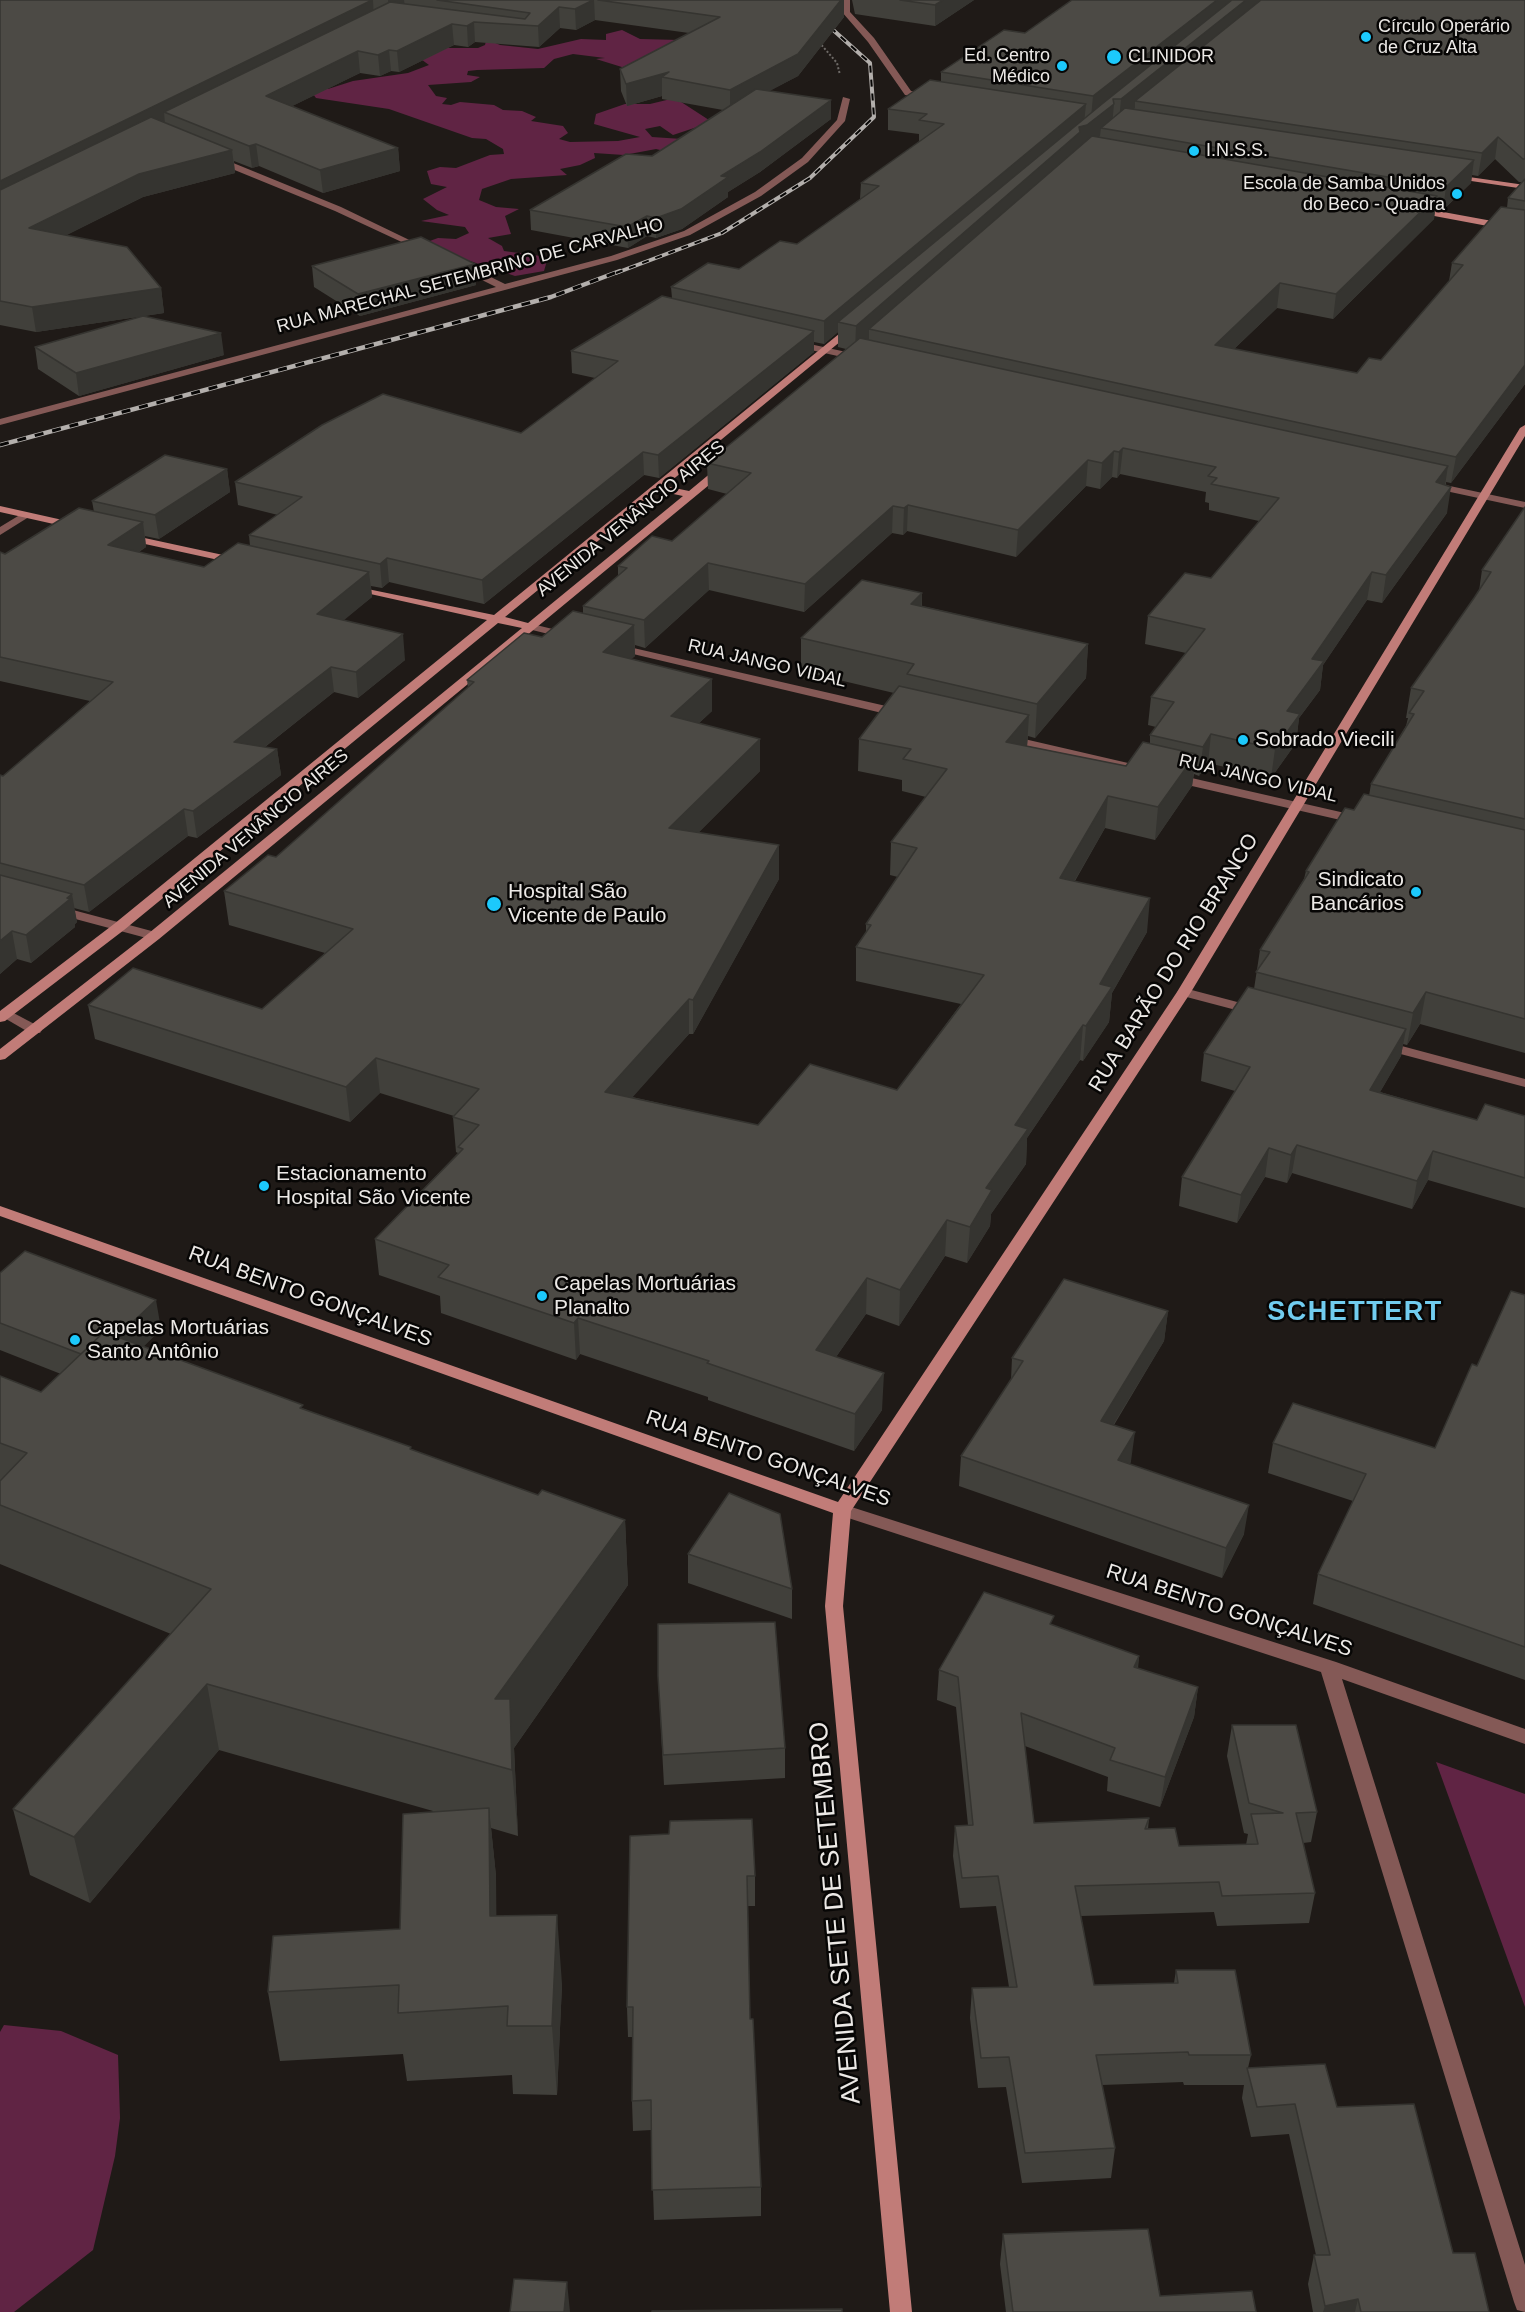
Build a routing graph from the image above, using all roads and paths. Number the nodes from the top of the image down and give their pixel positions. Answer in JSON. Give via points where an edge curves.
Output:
{"nodes":[{"id":1,"x":846,"y":0,"type":"edge"},
{"id":2,"x":816,"y":40,"type":"edge"},
{"id":3,"x":846,"y":99,"type":"joint"},
{"id":4,"x":943,"y":99,"type":"edge"},
{"id":5,"x":208,"y":156,"type":"edge"},
{"id":6,"x":1442,"y":174,"type":"edge"},
{"id":7,"x":1525,"y":187,"type":"edge"},
{"id":8,"x":1407,"y":209,"type":"edge"},
{"id":9,"x":1525,"y":230,"type":"edge"},
{"id":10,"x":430,"y":252,"type":"edge"},
{"id":11,"x":451,"y":262,"type":"edge"},
{"id":12,"x":502,"y":286,"type":"junction"},
{"id":13,"x":862,"y":320,"type":"edge"},
{"id":14,"x":781,"y":340,"type":"edge"},
{"id":15,"x":826,"y":350,"type":"junction"},
{"id":16,"x":860,"y":358,"type":"edge"},
{"id":17,"x":0,"y":422,"type":"edge"},
{"id":18,"x":1525,"y":428,"type":"edge"},
{"id":19,"x":735,"y":459,"type":"edge"},
{"id":20,"x":1425,"y":483,"type":"edge"},
{"id":21,"x":656,"y":487,"type":"junction"},
{"id":22,"x":691,"y":495,"type":"junction"},
{"id":23,"x":1483,"y":496,"type":"junction"},
{"id":24,"x":1525,"y":506,"type":"edge"},
{"id":25,"x":0,"y":509,"type":"edge"},
{"id":26,"x":27,"y":515,"type":"junction"},
{"id":27,"x":86,"y":528,"type":"edge"},
{"id":28,"x":0,"y":532,"type":"edge"},
{"id":29,"x":109,"y":533,"type":"edge"},
{"id":30,"x":249,"y":564,"type":"edge"},
{"id":31,"x":343,"y":585,"type":"edge"},
{"id":32,"x":495,"y":619,"type":"junction"},
{"id":33,"x":528,"y":626,"type":"junction"},
{"id":34,"x":912,"y":716,"type":"edge"},
{"id":35,"x":993,"y":735,"type":"edge"},
{"id":36,"x":1133,"y":768,"type":"edge"},
{"id":37,"x":1156,"y":773,"type":"edge"},
{"id":38,"x":1296,"y":806,"type":"junction"},
{"id":39,"x":1376,"y":824,"type":"edge"},
{"id":40,"x":43,"y":906,"type":"edge"},
{"id":41,"x":119,"y":927,"type":"junction"},
{"id":42,"x":154,"y":936,"type":"junction"},
{"id":43,"x":1184,"y":992,"type":"junction"},
{"id":44,"x":3,"y":1015,"type":"edge"},
{"id":45,"x":1275,"y":1016,"type":"edge"},
{"id":46,"x":35,"y":1030,"type":"junction"},
{"id":47,"x":1366,"y":1040,"type":"edge"},
{"id":48,"x":0,"y":1056,"type":"edge"},
{"id":49,"x":1525,"y":1083,"type":"edge"},
{"id":50,"x":0,"y":1211,"type":"edge"},
{"id":51,"x":842,"y":1510,"type":"junction"},
{"id":52,"x":1329,"y":1666,"type":"junction"},
{"id":53,"x":1525,"y":1737,"type":"edge"},
{"id":54,"x":1525,"y":2302,"type":"edge"},
{"id":55,"x":901,"y":2312,"type":"edge"}],
"edges":[{"from":1,"to":4,"type":"street","via":[[846,12],[871,39],[908,93]]},
{"from":2,"to":3,"type":"path","via":[[837,63]]},
{"from":3,"to":12,"type":"street","name":"RUA MARECHAL SETEMBRINO DE CARVALHO","via":[[841,121],[805,160],[758,194],[687,233],[614,258]]},
{"from":5,"to":10,"type":"street"},
{"from":6,"to":7,"type":"street"},
{"from":8,"to":9,"type":"street"},
{"from":11,"to":12,"type":"street"},
{"from":12,"to":17,"type":"street","name":"RUA MARECHAL SETEMBRINO DE CARVALHO"},
{"from":13,"to":15,"type":"street","name":"AVENIDA VENÂNCIO AIRES"},
{"from":14,"to":15,"type":"street"},
{"from":15,"to":16,"type":"street"},
{"from":15,"to":21,"type":"street","name":"AVENIDA VENÂNCIO AIRES"},
{"from":18,"to":23,"type":"street","name":"RUA BARÃO DO RIO BRANCO"},
{"from":19,"to":22,"type":"street","name":"AVENIDA VENÂNCIO AIRES"},
{"from":20,"to":23,"type":"street"},
{"from":21,"to":22,"type":"street"},
{"from":21,"to":32,"type":"street","name":"AVENIDA VENÂNCIO AIRES"},
{"from":22,"to":33,"type":"street","name":"AVENIDA VENÂNCIO AIRES"},
{"from":23,"to":24,"type":"street"},
{"from":23,"to":38,"type":"street","name":"RUA BARÃO DO RIO BRANCO"},
{"from":25,"to":26,"type":"street"},
{"from":26,"to":27,"type":"street"},
{"from":26,"to":28,"type":"street"},
{"from":29,"to":30,"type":"street"},
{"from":31,"to":32,"type":"street","name":"RUA JANGO VIDAL"},
{"from":32,"to":33,"type":"street","name":"RUA JANGO VIDAL"},
{"from":32,"to":41,"type":"street","name":"AVENIDA VENÂNCIO AIRES"},
{"from":33,"to":34,"type":"street","name":"RUA JANGO VIDAL"},
{"from":33,"to":42,"type":"street","name":"AVENIDA VENÂNCIO AIRES"},
{"from":35,"to":36,"type":"street"},
{"from":37,"to":38,"type":"street","name":"RUA JANGO VIDAL"},
{"from":38,"to":39,"type":"street","name":"RUA JANGO VIDAL"},
{"from":38,"to":43,"type":"street","name":"RUA BARÃO DO RIO BRANCO"},
{"from":40,"to":41,"type":"street"},
{"from":41,"to":42,"type":"street"},
{"from":41,"to":44,"type":"street","name":"AVENIDA VENÂNCIO AIRES"},
{"from":42,"to":46,"type":"street","name":"AVENIDA VENÂNCIO AIRES"},
{"from":43,"to":45,"type":"street"},
{"from":43,"to":51,"type":"street","name":"RUA BARÃO DO RIO BRANCO"},
{"from":44,"to":46,"type":"street"},
{"from":46,"to":48,"type":"street","name":"AVENIDA VENÂNCIO AIRES"},
{"from":47,"to":49,"type":"street"},
{"from":50,"to":51,"type":"street","name":"RUA BENTO GONÇALVES"},
{"from":51,"to":52,"type":"street","name":"RUA BENTO GONÇALVES"},
{"from":51,"to":55,"type":"street","name":"AVENIDA SETE DE SETEMBRO","via":[[834,1606]]},
{"from":52,"to":53,"type":"street","name":"RUA BENTO GONÇALVES"},
{"from":52,"to":54,"type":"street"}]}
